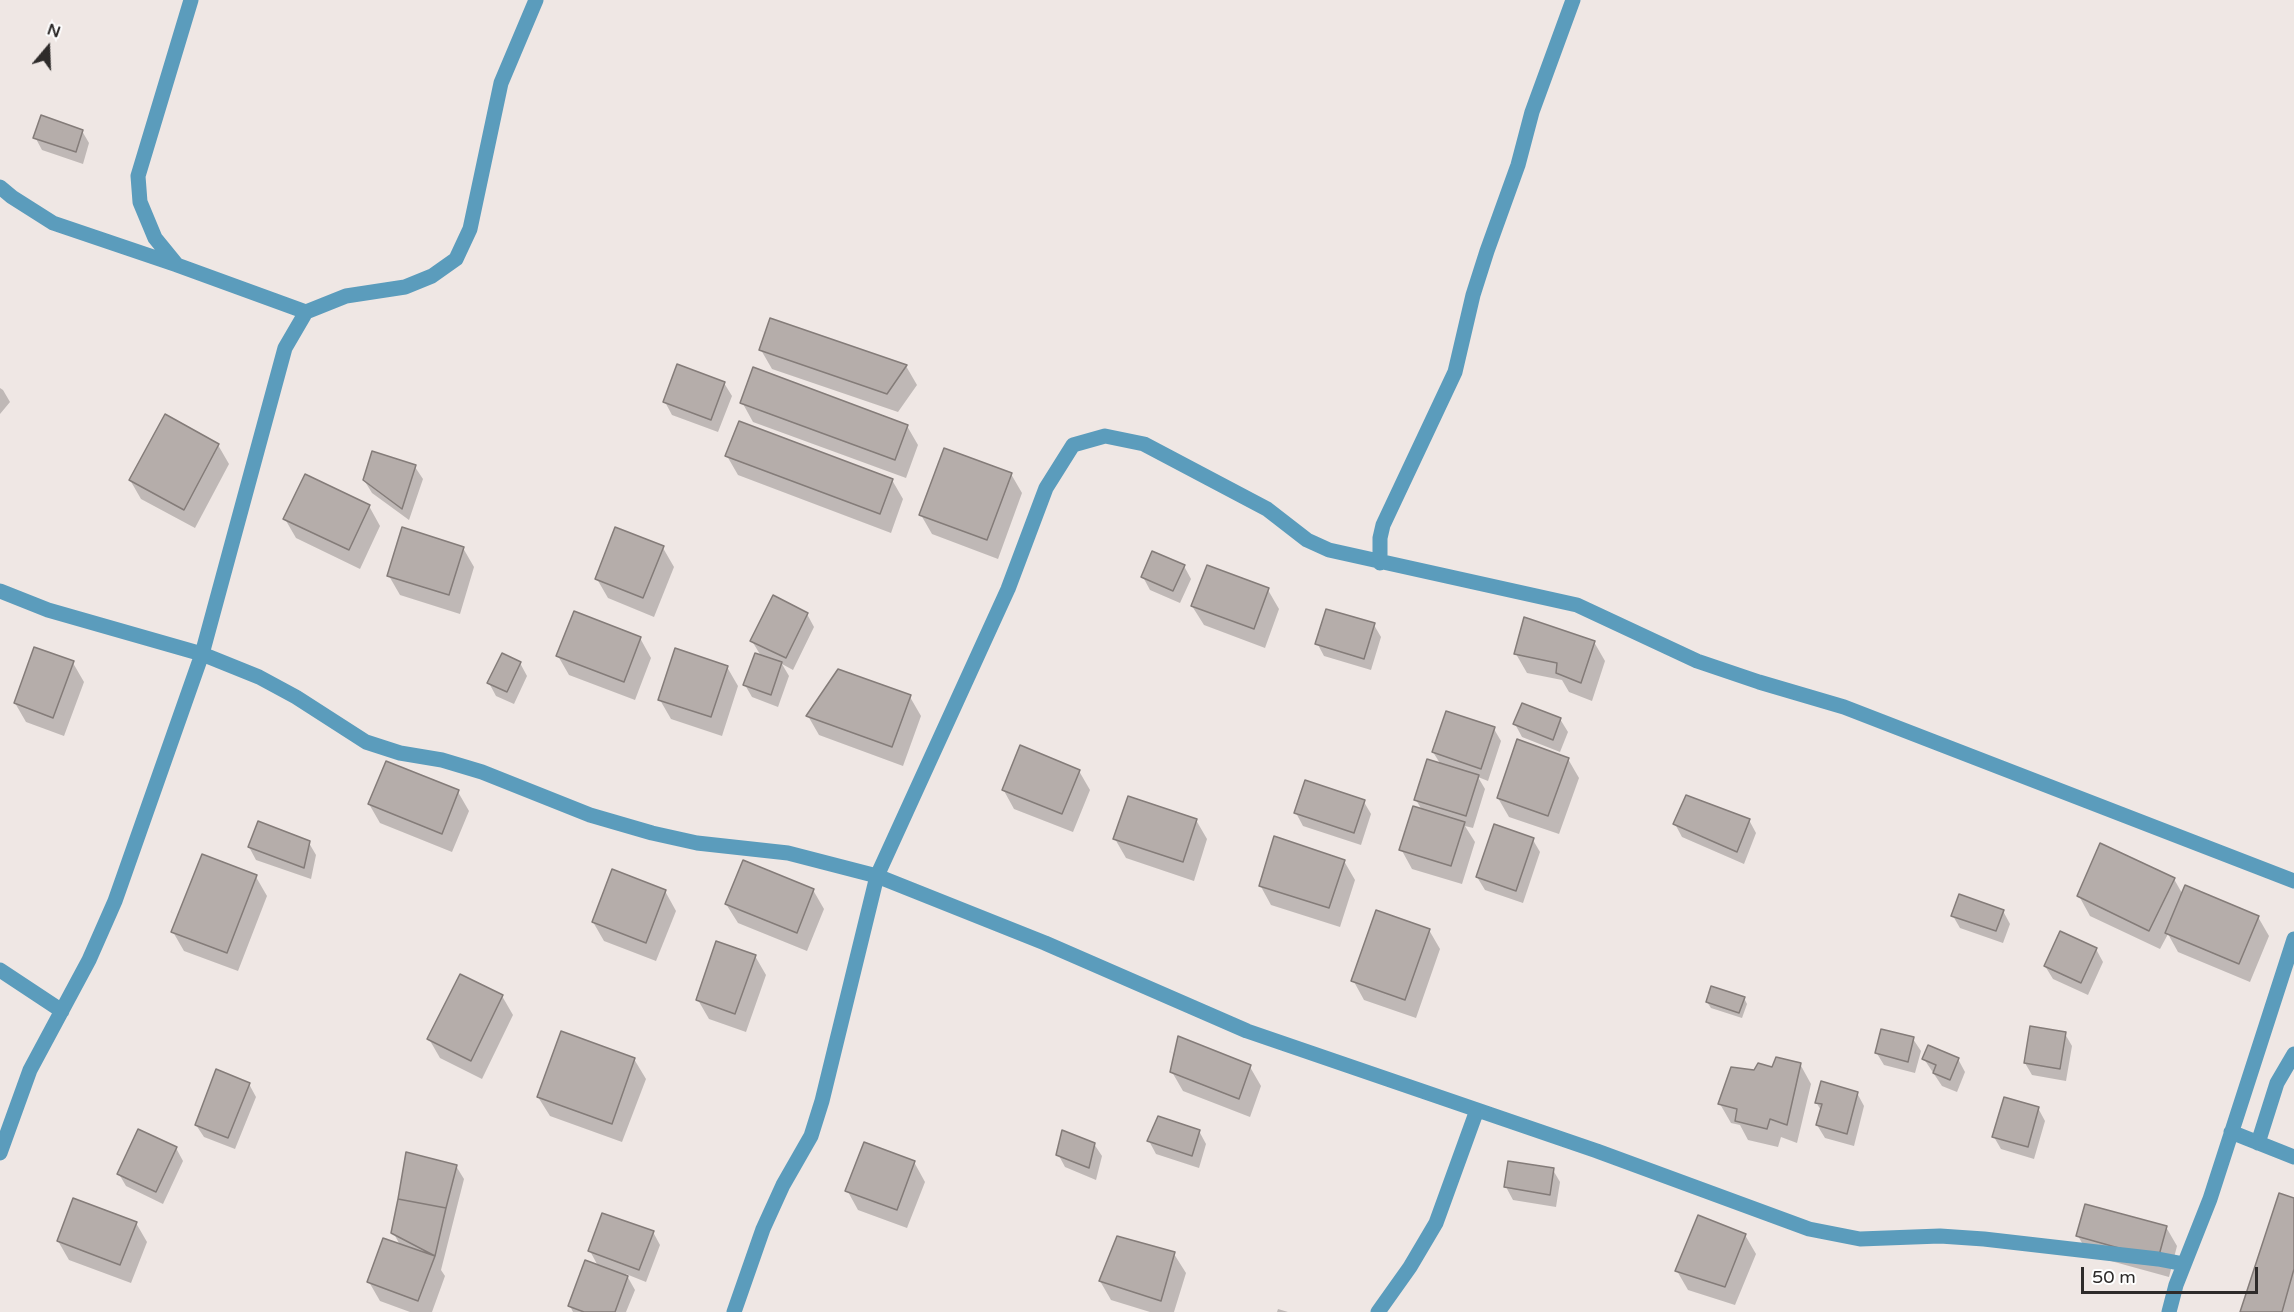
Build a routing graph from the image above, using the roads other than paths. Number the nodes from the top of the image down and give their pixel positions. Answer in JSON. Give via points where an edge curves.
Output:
{"nodes":[{"id":1,"x":191,"y":0,"type":"edge"},
{"id":2,"x":536,"y":0,"type":"edge"},
{"id":3,"x":1573,"y":0,"type":"edge"},
{"id":4,"x":0,"y":186,"type":"edge"},
{"id":5,"x":177,"y":265,"type":"junction"},
{"id":6,"x":306,"y":312,"type":"junction"},
{"id":7,"x":1380,"y":563,"type":"junction"},
{"id":8,"x":0,"y":591,"type":"edge"},
{"id":9,"x":202,"y":654,"type":"junction"},
{"id":10,"x":877,"y":876,"type":"junction"},
{"id":11,"x":2294,"y":881,"type":"edge"},
{"id":12,"x":2294,"y":939,"type":"edge"},
{"id":13,"x":0,"y":970,"type":"edge"},
{"id":14,"x":62,"y":1011,"type":"junction"},
{"id":15,"x":2294,"y":1054,"type":"edge"},
{"id":16,"x":1478,"y":1110,"type":"junction"},
{"id":17,"x":2231,"y":1132,"type":"junction"},
{"id":18,"x":2258,"y":1143,"type":"junction"},
{"id":19,"x":0,"y":1153,"type":"edge"},
{"id":20,"x":2294,"y":1157,"type":"edge"},
{"id":21,"x":2184,"y":1264,"type":"junction"},
{"id":22,"x":734,"y":1312,"type":"edge"},
{"id":23,"x":1378,"y":1312,"type":"edge"},
{"id":24,"x":2169,"y":1312,"type":"edge"}],
"edges":[{"from":1,"to":5,"type":"street","via":[[138,176],[140,202],[156,238]]},
{"from":2,"to":6,"type":"street","via":[[501,83],[470,229],[456,260],[405,287],[346,296]]},
{"from":3,"to":7,"type":"street","via":[[1473,295],[1455,372],[1383,525]]},
{"from":4,"to":5,"type":"street","via":[[53,223]]},
{"from":5,"to":6,"type":"street"},
{"from":6,"to":9,"type":"street","via":[[285,348]]},
{"from":7,"to":10,"type":"street","via":[[1307,540],[1267,509],[1144,444],[1105,436],[1073,445],[1046,488],[1008,589]]},
{"from":7,"to":11,"type":"street","via":[[1577,606],[1697,661],[1844,707]]},
{"from":8,"to":9,"type":"street","via":[[48,610]]},
{"from":9,"to":10,"type":"street","via":[[259,676],[366,742],[472,769],[590,815],[652,833],[697,843],[788,853]]},
{"from":9,"to":14,"type":"street","via":[[115,901]]},
{"from":10,"to":16,"type":"street","via":[[1045,943],[1247,1031]]},
{"from":10,"to":22,"type":"street","via":[[811,1136],[763,1228]]},
{"from":12,"to":17,"type":"street"},
{"from":13,"to":14,"type":"street"},
{"from":14,"to":19,"type":"street","via":[[30,1070]]},
{"from":15,"to":18,"type":"street","via":[[2277,1083]]},
{"from":16,"to":21,"type":"street","via":[[1809,1229],[1860,1239],[1984,1239]]},
{"from":16,"to":23,"type":"street","via":[[1436,1223]]},
{"from":17,"to":18,"type":"street"},
{"from":17,"to":21,"type":"street"},
{"from":18,"to":20,"type":"street"},
{"from":21,"to":24,"type":"street"}]}
